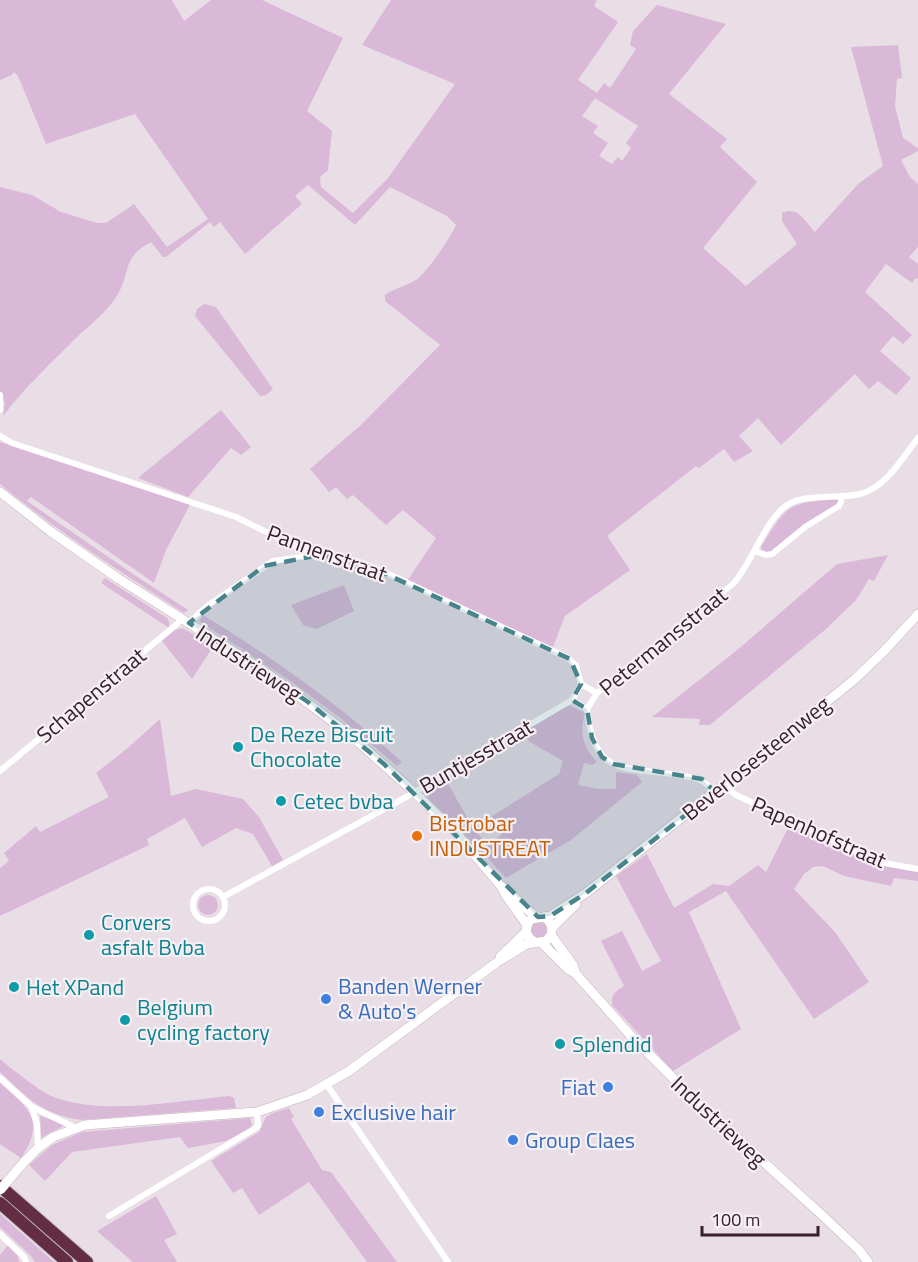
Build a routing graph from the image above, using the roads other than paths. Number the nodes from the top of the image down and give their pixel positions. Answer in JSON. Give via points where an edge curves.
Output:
{"nodes":[{"id":1,"x":0,"y":395,"type":"edge"},
{"id":2,"x":0,"y":410,"type":"edge"},
{"id":3,"x":0,"y":436,"type":"edge"},
{"id":4,"x":918,"y":438,"type":"edge"},
{"id":5,"x":0,"y":492,"type":"edge"},
{"id":6,"x":841,"y":496,"type":"junction"},
{"id":7,"x":755,"y":551,"type":"junction"},
{"id":8,"x":319,"y":555,"type":"junction"},
{"id":9,"x":918,"y":614,"type":"edge"},
{"id":10,"x":186,"y":621,"type":"junction"},
{"id":11,"x":581,"y":684,"type":"junction"},
{"id":12,"x":597,"y":693,"type":"junction"},
{"id":13,"x":572,"y":700,"type":"junction"},
{"id":14,"x":587,"y":709,"type":"junction"},
{"id":15,"x":0,"y":771,"type":"edge"},
{"id":16,"x":723,"y":785,"type":"junction"},
{"id":17,"x":414,"y":792,"type":"junction"},
{"id":18,"x":715,"y":792,"type":"junction"},
{"id":19,"x":918,"y":869,"type":"edge"},
{"id":20,"x":501,"y":886,"type":"junction"},
{"id":21,"x":586,"y":893,"type":"junction"},
{"id":22,"x":223,"y":897,"type":"junction"},
{"id":23,"x":541,"y":917,"type":"junction"},
{"id":24,"x":527,"y":928,"type":"junction"},
{"id":25,"x":552,"y":932,"type":"junction"},
{"id":26,"x":538,"y":943,"type":"junction"},
{"id":27,"x":496,"y":963,"type":"junction"},
{"id":28,"x":576,"y":974,"type":"junction"},
{"id":29,"x":0,"y":1078,"type":"edge"},
{"id":30,"x":327,"y":1085,"type":"junction"},
{"id":31,"x":32,"y":1107,"type":"junction"},
{"id":32,"x":257,"y":1112,"type":"junction"},
{"id":33,"x":76,"y":1128,"type":"junction"},
{"id":34,"x":38,"y":1148,"type":"junction"},
{"id":35,"x":0,"y":1188,"type":"edge"},
{"id":36,"x":0,"y":1203,"type":"edge"},
{"id":37,"x":110,"y":1216,"type":"dead end"},
{"id":38,"x":0,"y":1234,"type":"edge"},
{"id":39,"x":26,"y":1262,"type":"edge"},
{"id":40,"x":67,"y":1262,"type":"edge"},
{"id":41,"x":87,"y":1262,"type":"edge"},
{"id":42,"x":448,"y":1262,"type":"edge"},
{"id":43,"x":868,"y":1262,"type":"edge"}],
"edges":[{"from":1,"to":2,"type":"street"},
{"from":3,"to":8,"type":"street","name":"Pannenstraat","via":[[236,517]]},
{"from":4,"to":6,"type":"street","name":"Petermansstraat","via":[[875,488]]},
{"from":5,"to":10,"type":"main road","name":"Industrieweg","via":[[118,579]]},
{"from":6,"to":7,"type":"street","name":"Petermansstraat","via":[[805,499],[786,506]]},
{"from":6,"to":7,"type":"street","via":[[839,506],[772,554]]},
{"from":7,"to":12,"type":"street","name":"Petermansstraat","via":[[733,584]]},
{"from":8,"to":10,"type":"street","name":"Schapenstraat","via":[[273,561]]},
{"from":8,"to":11,"type":"street","name":"Pannenstraat","via":[[360,562],[566,657],[576,665]]},
{"from":9,"to":16,"type":"main road","name":"Beverlosesteenweg","via":[[855,679]]},
{"from":10,"to":15,"type":"street","name":"Schapenstraat"},
{"from":10,"to":17,"type":"main road","name":"Industrieweg","via":[[308,702]]},
{"from":11,"to":12,"type":"street"},
{"from":11,"to":13,"type":"street"},
{"from":12,"to":14,"type":"street","name":"Petermansstraat"},
{"from":13,"to":14,"type":"street"},
{"from":13,"to":17,"type":"street","name":"Buntjesstraat"},
{"from":14,"to":18,"type":"street","name":"Petermansstraat","via":[[594,746],[607,761],[702,779]]},
{"from":16,"to":18,"type":"main road","name":"Beverlosesteenweg"},
{"from":16,"to":19,"type":"street","name":"Papenhofstraat","via":[[736,795],[879,862]]},
{"from":17,"to":20,"type":"main road","name":"Industrieweg","via":[[457,834]]},
{"from":17,"to":22,"type":"street","name":"Buntjesstraat"},
{"from":18,"to":21,"type":"main road","name":"Beverlosesteenweg"},
{"from":20,"to":23,"type":"main road","name":"Industrieweg","via":[[513,893],[531,914]]},
{"from":20,"to":24,"type":"main road","name":"Industrieweg"},
{"from":21,"to":23,"type":"main road","name":"Beverlosesteenweg","via":[[550,916]]},
{"from":21,"to":25,"type":"main road","name":"Beverlosesteenweg"},
{"from":22,"to":22,"type":"street","via":[[210,889],[200,891],[193,900],[195,915],[204,921],[215,920],[225,908]]},
{"from":23,"to":24,"type":"main road","via":[[531,919]]},
{"from":23,"to":25,"type":"main road","name":"Industrieweg","via":[[549,921]]},
{"from":24,"to":26,"type":"main road","name":"Industrieweg","via":[[529,938]]},
{"from":24,"to":27,"type":"main road"},
{"from":25,"to":26,"type":"main road"},
{"from":25,"to":28,"type":"main road","name":"Industrieweg"},
{"from":26,"to":27,"type":"main road"},
{"from":26,"to":28,"type":"main road","name":"Industrieweg"},
{"from":27,"to":30,"type":"main road"},
{"from":28,"to":43,"type":"main road","name":"Industrieweg","via":[[693,1098]]},
{"from":29,"to":31,"type":"street"},
{"from":30,"to":32,"type":"main road"},
{"from":30,"to":42,"type":"street"},
{"from":31,"to":33,"type":"street"},
{"from":31,"to":34,"type":"street"},
{"from":32,"to":33,"type":"main road"},
{"from":32,"to":37,"type":"street","via":[[259,1122],[254,1130]]},
{"from":33,"to":34,"type":"main road"},
{"from":34,"to":35,"type":"main road","bridge":true},
{"from":35,"to":41,"type":"highway"},
{"from":36,"to":40,"type":"highway"},
{"from":38,"to":39,"type":"street"}]}
